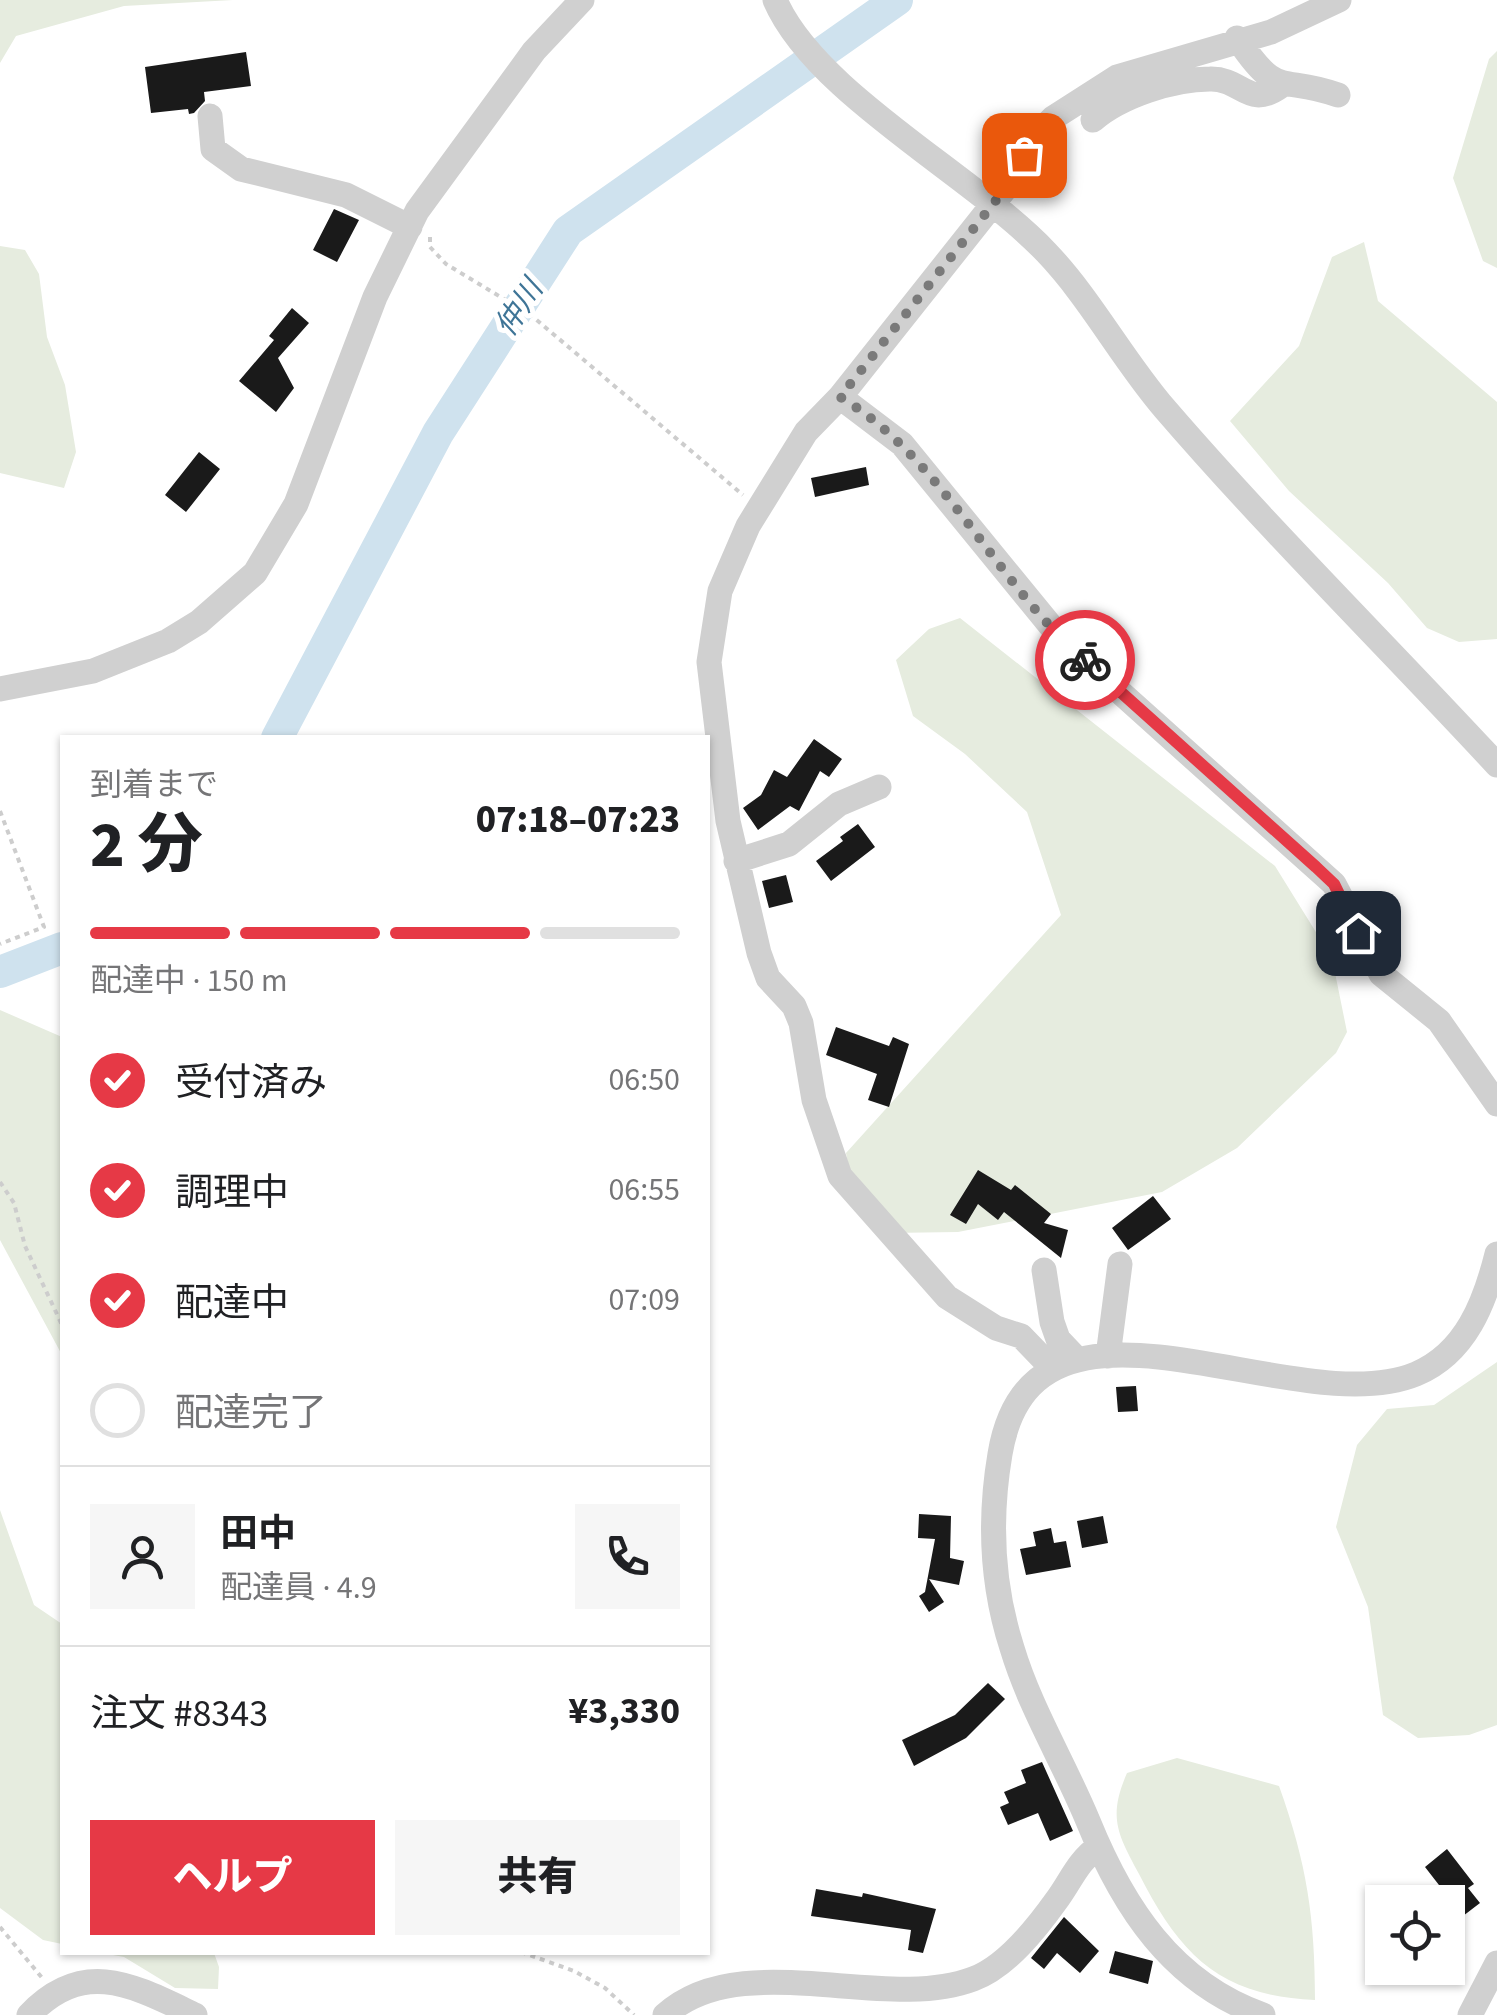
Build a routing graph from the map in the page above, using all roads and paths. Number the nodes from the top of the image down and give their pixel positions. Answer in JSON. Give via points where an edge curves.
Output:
{"nodes":[{"id":1,"x":582,"y":0,"type":"edge"},
{"id":2,"x":775,"y":0,"type":"edge"},
{"id":3,"x":1340,"y":0,"type":"edge"},
{"id":4,"x":1237,"y":38,"type":"junction"},
{"id":5,"x":1281,"y":86,"type":"junction"},
{"id":6,"x":1338,"y":95,"type":"dead end"},
{"id":7,"x":210,"y":116,"type":"dead end"},
{"id":8,"x":1093,"y":120,"type":"dead end"},
{"id":9,"x":993,"y":204,"type":"junction"},
{"id":10,"x":408,"y":232,"type":"junction"},
{"id":11,"x":840,"y":397,"type":"junction"},
{"id":12,"x":760,"y":504,"type":"junction"},
{"id":13,"x":0,"y":689,"type":"edge"},
{"id":14,"x":1497,"y":764,"type":"edge"},
{"id":15,"x":879,"y":787,"type":"dead end"},
{"id":16,"x":0,"y":811,"type":"edge"},
{"id":17,"x":736,"y":861,"type":"junction"},
{"id":18,"x":0,"y":944,"type":"edge"},
{"id":19,"x":1497,"y":1104,"type":"edge"},
{"id":20,"x":0,"y":1182,"type":"edge"},
{"id":21,"x":1497,"y":1254,"type":"edge"},
{"id":22,"x":1120,"y":1264,"type":"dead end"},
{"id":23,"x":1044,"y":1270,"type":"dead end"},
{"id":24,"x":60,"y":1321,"type":"edge"},
{"id":25,"x":1108,"y":1356,"type":"junction"},
{"id":26,"x":1076,"y":1358,"type":"junction"},
{"id":27,"x":1051,"y":1367,"type":"junction"},
{"id":28,"x":1098,"y":1846,"type":"junction"},
{"id":29,"x":0,"y":1927,"type":"edge"},
{"id":30,"x":530,"y":1955,"type":"edge"},
{"id":31,"x":1497,"y":1963,"type":"edge"},
{"id":32,"x":53,"y":1992,"type":"junction"},
{"id":33,"x":29,"y":2015,"type":"edge"},
{"id":34,"x":195,"y":2015,"type":"edge"},
{"id":35,"x":634,"y":2015,"type":"edge"},
{"id":36,"x":665,"y":2015,"type":"edge"},
{"id":37,"x":1263,"y":2015,"type":"edge"},
{"id":38,"x":1470,"y":2015,"type":"edge"}],
"edges":[{"from":1,"to":10,"type":"street","via":[[534,51]]},
{"from":2,"to":9,"type":"street","via":[[802,46]]},
{"from":3,"to":4,"type":"street","via":[[1296,23]]},
{"from":4,"to":5,"type":"street"},
{"from":4,"to":9,"type":"street","via":[[1151,64],[1066,106],[1038,133]]},
{"from":5,"to":6,"type":"street"},
{"from":5,"to":8,"type":"street","via":[[1252,95],[1225,80],[1190,81],[1164,86]]},
{"from":7,"to":10,"type":"street","via":[[213,149],[242,168],[346,194]]},
{"from":9,"to":11,"type":"street"},
{"from":9,"to":14,"type":"street","via":[[1064,272],[1215,466]]},
{"from":10,"to":12,"type":"path","via":[[427,227],[430,247],[446,264],[532,316]]},
{"from":10,"to":13,"type":"street","via":[[375,297],[296,504],[255,572],[168,641],[92,670]]},
{"from":11,"to":12,"type":"street","via":[[806,432]]},
{"from":11,"to":19,"type":"street","via":[[902,444],[1063,641],[1334,884],[1381,974],[1440,1021]]},
{"from":12,"to":17,"type":"street","via":[[720,591],[708,662]]},
{"from":15,"to":17,"type":"street","via":[[839,804],[789,844]]},
{"from":16,"to":18,"type":"path","via":[[44,927]]},
{"from":17,"to":27,"type":"street","via":[[768,978],[801,1023],[814,1100],[840,1176],[946,1297],[1021,1336]]},
{"from":20,"to":24,"type":"path"},
{"from":21,"to":25,"type":"street","via":[[1483,1304],[1465,1335],[1432,1364],[1398,1380],[1339,1382]]},
{"from":22,"to":25,"type":"street"},
{"from":23,"to":26,"type":"street","via":[[1052,1322]]},
{"from":25,"to":26,"type":"street"},
{"from":26,"to":27,"type":"street"},
{"from":27,"to":28,"type":"street","via":[[1023,1392],[1006,1420],[993,1539],[1012,1648]]},
{"from":28,"to":36,"type":"street","via":[[1029,1934],[979,1977],[905,1989],[738,1986],[693,1996]]},
{"from":28,"to":37,"type":"street","via":[[1128,1904],[1173,1962],[1216,1995]]},
{"from":29,"to":32,"type":"path"},
{"from":30,"to":35,"type":"path","via":[[574,1970]]},
{"from":31,"to":38,"type":"street"},
{"from":32,"to":33,"type":"street"},
{"from":32,"to":34,"type":"street","via":[[94,1980],[129,1984]]}]}
